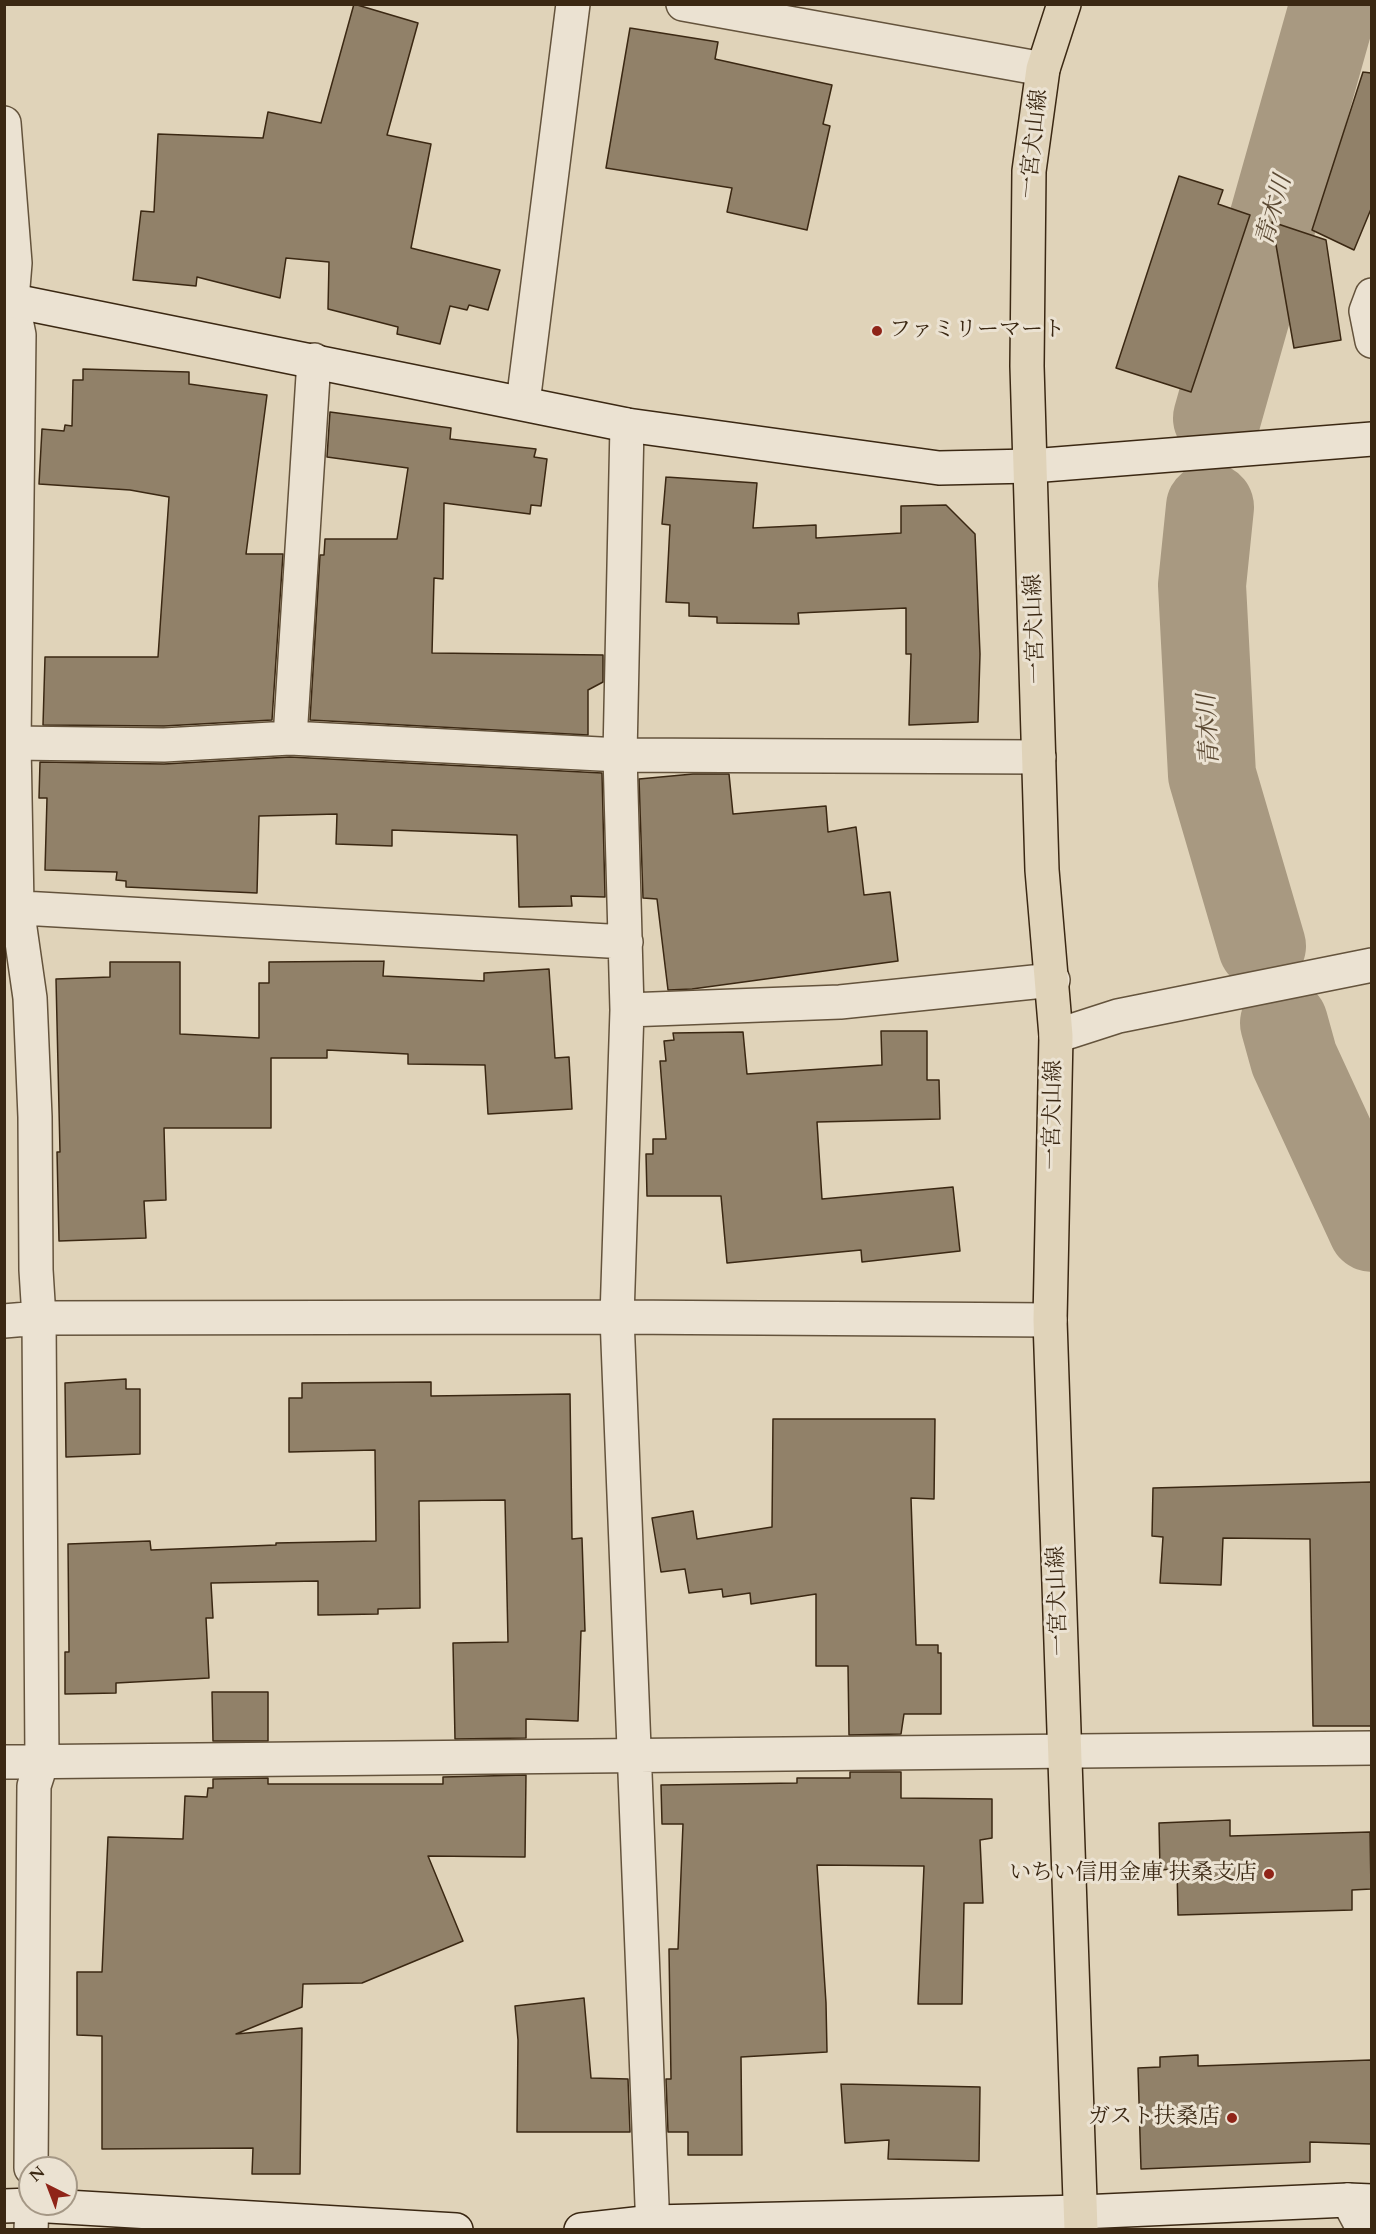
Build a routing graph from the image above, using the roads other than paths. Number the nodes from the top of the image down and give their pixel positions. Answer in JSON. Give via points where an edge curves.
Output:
{"nodes":[{"id":1,"x":573,"y":4,"type":"edge"},
{"id":2,"x":683,"y":4,"type":"edge"},
{"id":3,"x":1064,"y":4,"type":"edge"},
{"id":4,"x":1043,"y":69,"type":"junction"},
{"id":5,"x":4,"y":123,"type":"edge"},
{"id":6,"x":1371,"y":295,"type":"edge"},
{"id":7,"x":8,"y":300,"type":"edge"},
{"id":8,"x":1371,"y":341,"type":"edge"},
{"id":9,"x":314,"y":360,"type":"junction"},
{"id":10,"x":523,"y":402,"type":"junction"},
{"id":11,"x":627,"y":425,"type":"junction"},
{"id":12,"x":1371,"y":439,"type":"edge"},
{"id":13,"x":1031,"y":466,"type":"junction"},
{"id":14,"x":290,"y":738,"type":"junction"},
{"id":15,"x":14,"y":743,"type":"junction"},
{"id":16,"x":620,"y":755,"type":"junction"},
{"id":17,"x":1039,"y":757,"type":"junction"},
{"id":18,"x":11,"y":907,"type":"edge"},
{"id":19,"x":626,"y":942,"type":"junction"},
{"id":20,"x":1371,"y":965,"type":"edge"},
{"id":21,"x":1053,"y":980,"type":"junction"},
{"id":22,"x":627,"y":1010,"type":"junction"},
{"id":23,"x":1056,"y":1035,"type":"junction"},
{"id":24,"x":617,"y":1317,"type":"junction"},
{"id":25,"x":39,"y":1318,"type":"junction"},
{"id":26,"x":1050,"y":1320,"type":"junction"},
{"id":27,"x":4,"y":1321,"type":"edge"},
{"id":28,"x":1371,"y":1748,"type":"edge"},
{"id":29,"x":1064,"y":1750,"type":"junction"},
{"id":30,"x":634,"y":1754,"type":"junction"},
{"id":31,"x":42,"y":1761,"type":"junction"},
{"id":32,"x":4,"y":1762,"type":"edge"},
{"id":33,"x":32,"y":2156,"type":"edge"},
{"id":34,"x":1360,"y":2201,"type":"edge"},
{"id":35,"x":78,"y":2213,"type":"edge"},
{"id":36,"x":1081,"y":2221,"type":"edge"},
{"id":37,"x":653,"y":2226,"type":"edge"},
{"id":38,"x":456,"y":2229,"type":"edge"},
{"id":39,"x":581,"y":2229,"type":"edge"},
{"id":40,"x":1364,"y":2229,"type":"edge"}],
"edges":[{"from":1,"to":10,"type":"street"},
{"from":2,"to":4,"type":"street"},
{"from":3,"to":4,"type":"main road","name":"一宮犬山線"},
{"from":4,"to":13,"type":"main road","name":"一宮犬山線","via":[[1029,171]]},
{"from":5,"to":7,"type":"street","via":[[15,263]]},
{"from":6,"to":8,"type":"street","via":[[1366,311]]},
{"from":7,"to":9,"type":"street"},
{"from":7,"to":15,"type":"street","via":[[18,335]]},
{"from":9,"to":10,"type":"street"},
{"from":9,"to":14,"type":"street"},
{"from":10,"to":11,"type":"street"},
{"from":11,"to":13,"type":"street","via":[[939,468]]},
{"from":11,"to":16,"type":"street"},
{"from":12,"to":13,"type":"street"},
{"from":13,"to":17,"type":"main road","name":"一宮犬山線"},
{"from":14,"to":15,"type":"street","via":[[164,745]]},
{"from":14,"to":16,"type":"street"},
{"from":15,"to":18,"type":"street"},
{"from":16,"to":17,"type":"street"},
{"from":16,"to":19,"type":"street"},
{"from":17,"to":21,"type":"main road","name":"一宮犬山線","via":[[1042,870]]},
{"from":18,"to":19,"type":"street"},
{"from":18,"to":25,"type":"street","via":[[30,998]]},
{"from":19,"to":22,"type":"street"},
{"from":20,"to":23,"type":"street","via":[[1118,1016]]},
{"from":21,"to":22,"type":"street","via":[[840,1002]]},
{"from":21,"to":23,"type":"main road","name":"一宮犬山線"},
{"from":22,"to":24,"type":"street"},
{"from":23,"to":26,"type":"main road","name":"一宮犬山線"},
{"from":24,"to":25,"type":"street"},
{"from":24,"to":26,"type":"street"},
{"from":24,"to":30,"type":"street"},
{"from":25,"to":27,"type":"street"},
{"from":25,"to":31,"type":"street"},
{"from":26,"to":29,"type":"main road","name":"一宮犬山線"},
{"from":28,"to":29,"type":"street"},
{"from":29,"to":30,"type":"street"},
{"from":29,"to":36,"type":"main road","name":"一宮犬山線"},
{"from":30,"to":31,"type":"street"},
{"from":30,"to":37,"type":"street"},
{"from":31,"to":32,"type":"street"},
{"from":31,"to":33,"type":"street","via":[[34,1786]]},
{"from":34,"to":36,"type":"street"},
{"from":34,"to":40,"type":"street"},
{"from":35,"to":38,"type":"street"},
{"from":36,"to":37,"type":"street"},
{"from":37,"to":39,"type":"street"}]}
